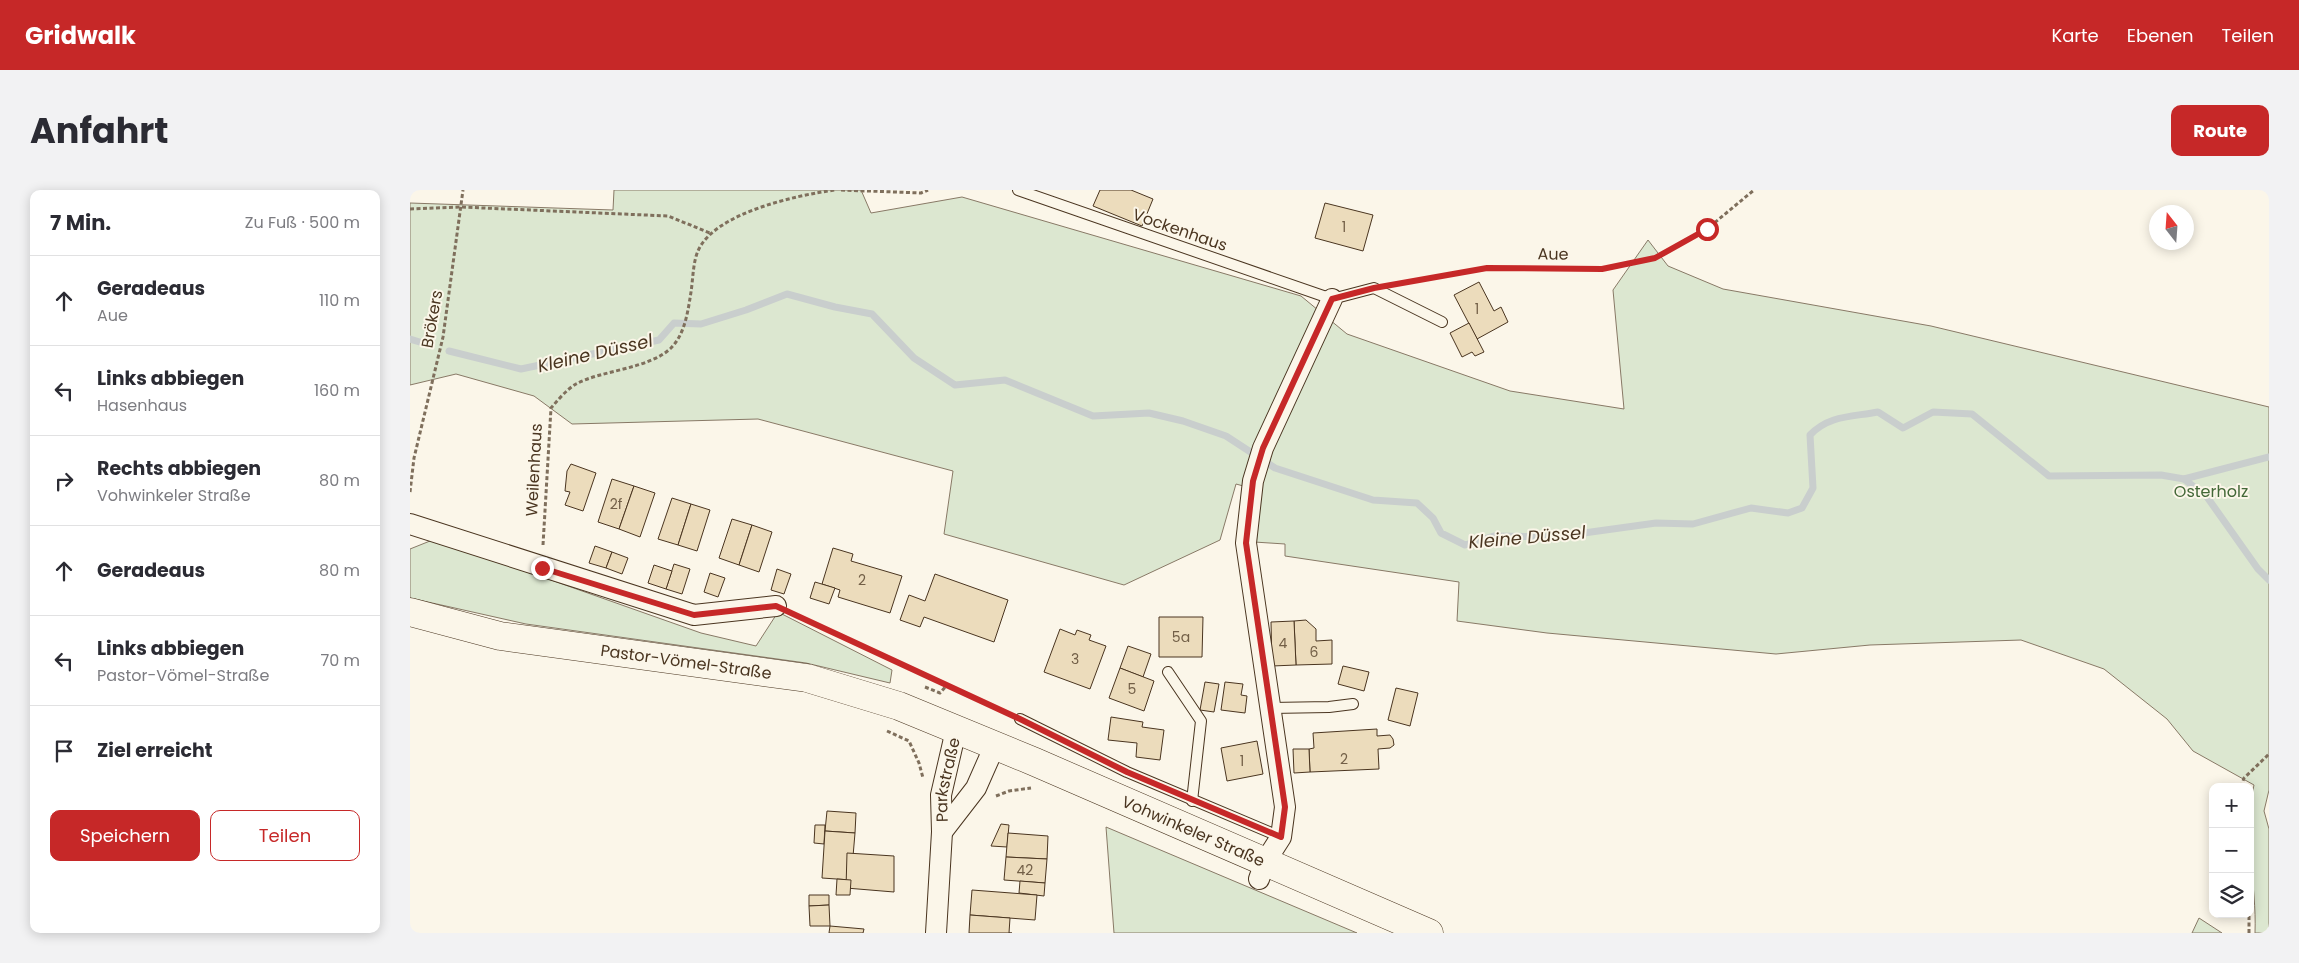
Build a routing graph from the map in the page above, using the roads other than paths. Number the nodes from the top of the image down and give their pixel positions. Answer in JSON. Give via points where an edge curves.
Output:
{"nodes":[{"id":1,"x":1018,"y":190,"type":"edge"},
{"id":2,"x":1332,"y":299,"type":"junction"},
{"id":3,"x":1442,"y":322,"type":"dead end"},
{"id":4,"x":410,"y":524,"type":"edge"},
{"id":5,"x":776,"y":606,"type":"road end"},
{"id":6,"x":410,"y":612,"type":"edge"},
{"id":7,"x":1168,"y":672,"type":"dead end"},
{"id":8,"x":1353,"y":704,"type":"dead end"},
{"id":9,"x":1271,"y":708,"type":"junction"},
{"id":10,"x":1020,"y":719,"type":"road end"},
{"id":11,"x":956,"y":730,"type":"junction"},
{"id":12,"x":995,"y":745,"type":"junction"},
{"id":13,"x":1192,"y":801,"type":"junction"},
{"id":14,"x":942,"y":832,"type":"junction"},
{"id":15,"x":1281,"y":837,"type":"junction"},
{"id":16,"x":1262,"y":870,"type":"junction"},
{"id":17,"x":936,"y":933,"type":"edge"},
{"id":18,"x":1429,"y":933,"type":"edge"}],
"edges":[{"from":1,"to":2,"type":"lane","name":"Vockenhaus"},
{"from":2,"to":3,"type":"lane","via":[[1374,288]]},
{"from":2,"to":9,"type":"street","via":[[1263,448],[1253,481],[1246,543]]},
{"from":4,"to":5,"type":"street","via":[[694,615]]},
{"from":6,"to":11,"type":"main road","name":"Pastor-Vömel-Straße","via":[[500,636],[807,678],[899,706]]},
{"from":7,"to":13,"type":"lane","name":"Vohwinkeler Straße","via":[[1201,721]]},
{"from":8,"to":9,"type":"lane"},
{"from":9,"to":15,"type":"street","via":[[1285,807]]},
{"from":10,"to":13,"type":"lane","name":"Vohwinkeler Straße"},
{"from":11,"to":12,"type":"main road","name":"Vohwinkeler Straße"},
{"from":11,"to":14,"type":"street","name":"Parkstraße","via":[[941,795]]},
{"from":12,"to":14,"type":"street","name":"Parkstraße","via":[[976,788]]},
{"from":12,"to":16,"type":"main road","name":"Vohwinkeler Straße"},
{"from":13,"to":15,"type":"lane","name":"Vohwinkeler Straße"},
{"from":14,"to":17,"type":"street","name":"Parkstraße"},
{"from":15,"to":16,"type":"street"},
{"from":16,"to":18,"type":"main road","name":"Vohwinkeler Straße"}]}
